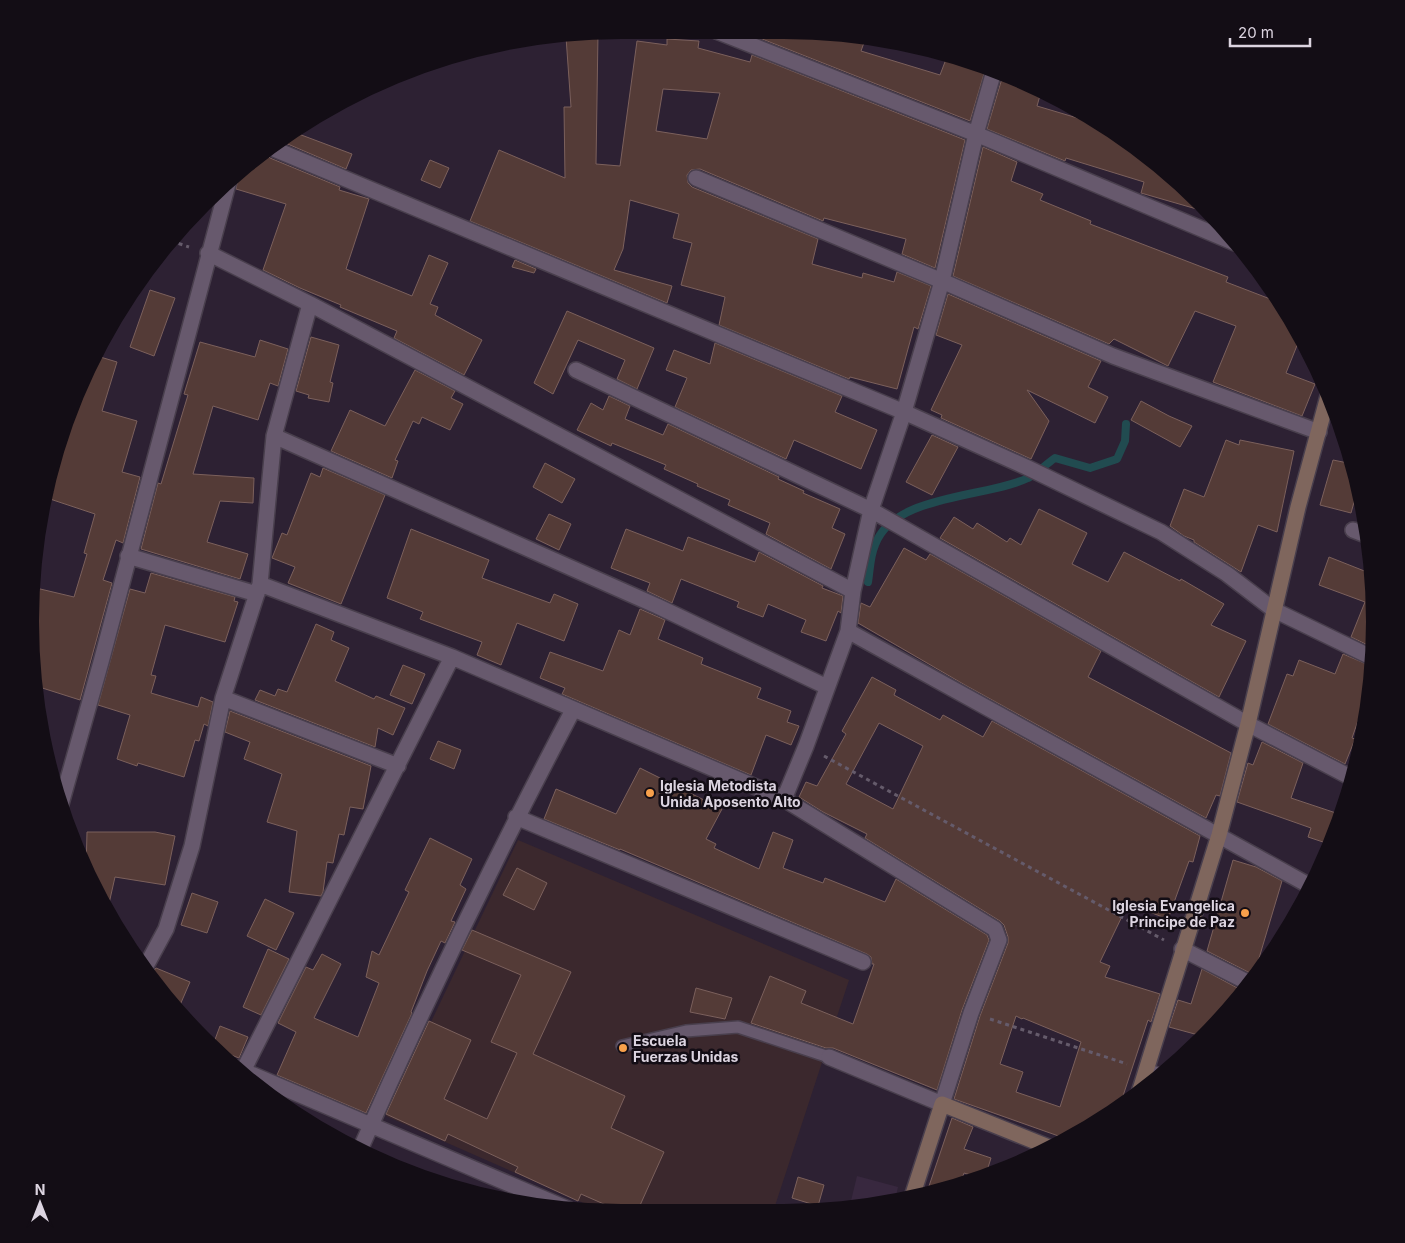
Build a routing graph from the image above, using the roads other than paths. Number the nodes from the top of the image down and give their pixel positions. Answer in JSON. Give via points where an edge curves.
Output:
{"nodes":[{"id":1,"x":736,"y":39,"type":"edge"},
{"id":2,"x":992,"y":78,"type":"edge"},
{"id":3,"x":976,"y":134,"type":"junction"},
{"id":4,"x":279,"y":150,"type":"edge"},
{"id":5,"x":696,"y":178,"type":"dead end"},
{"id":6,"x":225,"y":194,"type":"edge"},
{"id":7,"x":1222,"y":237,"type":"edge"},
{"id":8,"x":208,"y":253,"type":"junction"},
{"id":9,"x":942,"y":281,"type":"junction"},
{"id":10,"x":310,"y":304,"type":"junction"},
{"id":11,"x":576,"y":370,"type":"dead end"},
{"id":12,"x":1325,"y":407,"type":"edge"},
{"id":13,"x":904,"y":412,"type":"junction"},
{"id":14,"x":1319,"y":432,"type":"junction"},
{"id":15,"x":274,"y":436,"type":"junction"},
{"id":16,"x":876,"y":513,"type":"junction"},
{"id":17,"x":128,"y":556,"type":"junction"},
{"id":18,"x":258,"y":589,"type":"junction"},
{"id":19,"x":853,"y":591,"type":"junction"},
{"id":20,"x":1274,"y":610,"type":"junction"},
{"id":21,"x":848,"y":631,"type":"junction"},
{"id":22,"x":1365,"y":654,"type":"edge"},
{"id":23,"x":452,"y":657,"type":"junction"},
{"id":24,"x":827,"y":687,"type":"junction"},
{"id":25,"x":224,"y":698,"type":"junction"},
{"id":26,"x":573,"y":710,"type":"junction"},
{"id":27,"x":1248,"y":724,"type":"junction"},
{"id":28,"x":398,"y":766,"type":"junction"},
{"id":29,"x":1345,"y":774,"type":"edge"},
{"id":30,"x":65,"y":791,"type":"edge"},
{"id":31,"x":784,"y":800,"type":"junction"},
{"id":32,"x":516,"y":817,"type":"junction"},
{"id":33,"x":1219,"y":835,"type":"junction"},
{"id":34,"x":1304,"y":883,"type":"edge"},
{"id":35,"x":1182,"y":950,"type":"junction"},
{"id":36,"x":149,"y":961,"type":"edge"},
{"id":37,"x":863,"y":962,"type":"dead end"},
{"id":38,"x":1243,"y":980,"type":"edge"},
{"id":39,"x":622,"y":1046,"type":"dead end"},
{"id":40,"x":829,"y":1057,"type":"joint"},
{"id":41,"x":243,"y":1065,"type":"edge"},
{"id":42,"x":1153,"y":1072,"type":"edge"},
{"id":43,"x":259,"y":1078,"type":"edge"},
{"id":44,"x":942,"y":1104,"type":"junction"},
{"id":45,"x":371,"y":1125,"type":"junction"},
{"id":46,"x":363,"y":1143,"type":"edge"},
{"id":47,"x":1041,"y":1144,"type":"edge"},
{"id":48,"x":915,"y":1189,"type":"edge"},
{"id":49,"x":544,"y":1199,"type":"edge"}],
"edges":[{"from":1,"to":3,"type":"street"},
{"from":2,"to":3,"type":"street"},
{"from":3,"to":7,"type":"street"},
{"from":3,"to":9,"type":"street"},
{"from":4,"to":13,"type":"street"},
{"from":5,"to":9,"type":"street"},
{"from":6,"to":8,"type":"street"},
{"from":8,"to":10,"type":"street"},
{"from":8,"to":17,"type":"street"},
{"from":9,"to":13,"type":"street"},
{"from":9,"to":14,"type":"street","via":[[1113,356]]},
{"from":10,"to":15,"type":"street"},
{"from":10,"to":19,"type":"street"},
{"from":11,"to":16,"type":"street"},
{"from":12,"to":14,"type":"street"},
{"from":13,"to":16,"type":"street"},
{"from":13,"to":20,"type":"street","via":[[1162,532],[1228,574]]},
{"from":14,"to":20,"type":"street"},
{"from":15,"to":18,"type":"street"},
{"from":15,"to":24,"type":"street","via":[[658,606]]},
{"from":16,"to":19,"type":"street"},
{"from":16,"to":27,"type":"street"},
{"from":17,"to":18,"type":"street"},
{"from":17,"to":30,"type":"street"},
{"from":18,"to":23,"type":"street"},
{"from":18,"to":25,"type":"street"},
{"from":19,"to":21,"type":"street"},
{"from":20,"to":22,"type":"street"},
{"from":20,"to":27,"type":"street"},
{"from":21,"to":24,"type":"street"},
{"from":21,"to":33,"type":"street"},
{"from":23,"to":26,"type":"street"},
{"from":23,"to":28,"type":"street"},
{"from":24,"to":31,"type":"street"},
{"from":25,"to":28,"type":"street"},
{"from":25,"to":36,"type":"street","via":[[192,846],[166,929]]},
{"from":26,"to":31,"type":"street"},
{"from":26,"to":32,"type":"street"},
{"from":27,"to":29,"type":"street"},
{"from":27,"to":33,"type":"street"},
{"from":28,"to":41,"type":"street"},
{"from":31,"to":44,"type":"street","via":[[995,929],[998,940]]},
{"from":32,"to":37,"type":"street"},
{"from":32,"to":45,"type":"street"},
{"from":33,"to":34,"type":"street"},
{"from":33,"to":35,"type":"street"},
{"from":35,"to":38,"type":"street"},
{"from":35,"to":42,"type":"street"},
{"from":39,"to":40,"type":"lane","via":[[686,1031],[738,1027]]},
{"from":40,"to":44,"type":"street"},
{"from":43,"to":45,"type":"street"},
{"from":44,"to":47,"type":"street"},
{"from":44,"to":48,"type":"street"},
{"from":45,"to":46,"type":"street"},
{"from":45,"to":49,"type":"street"}]}
